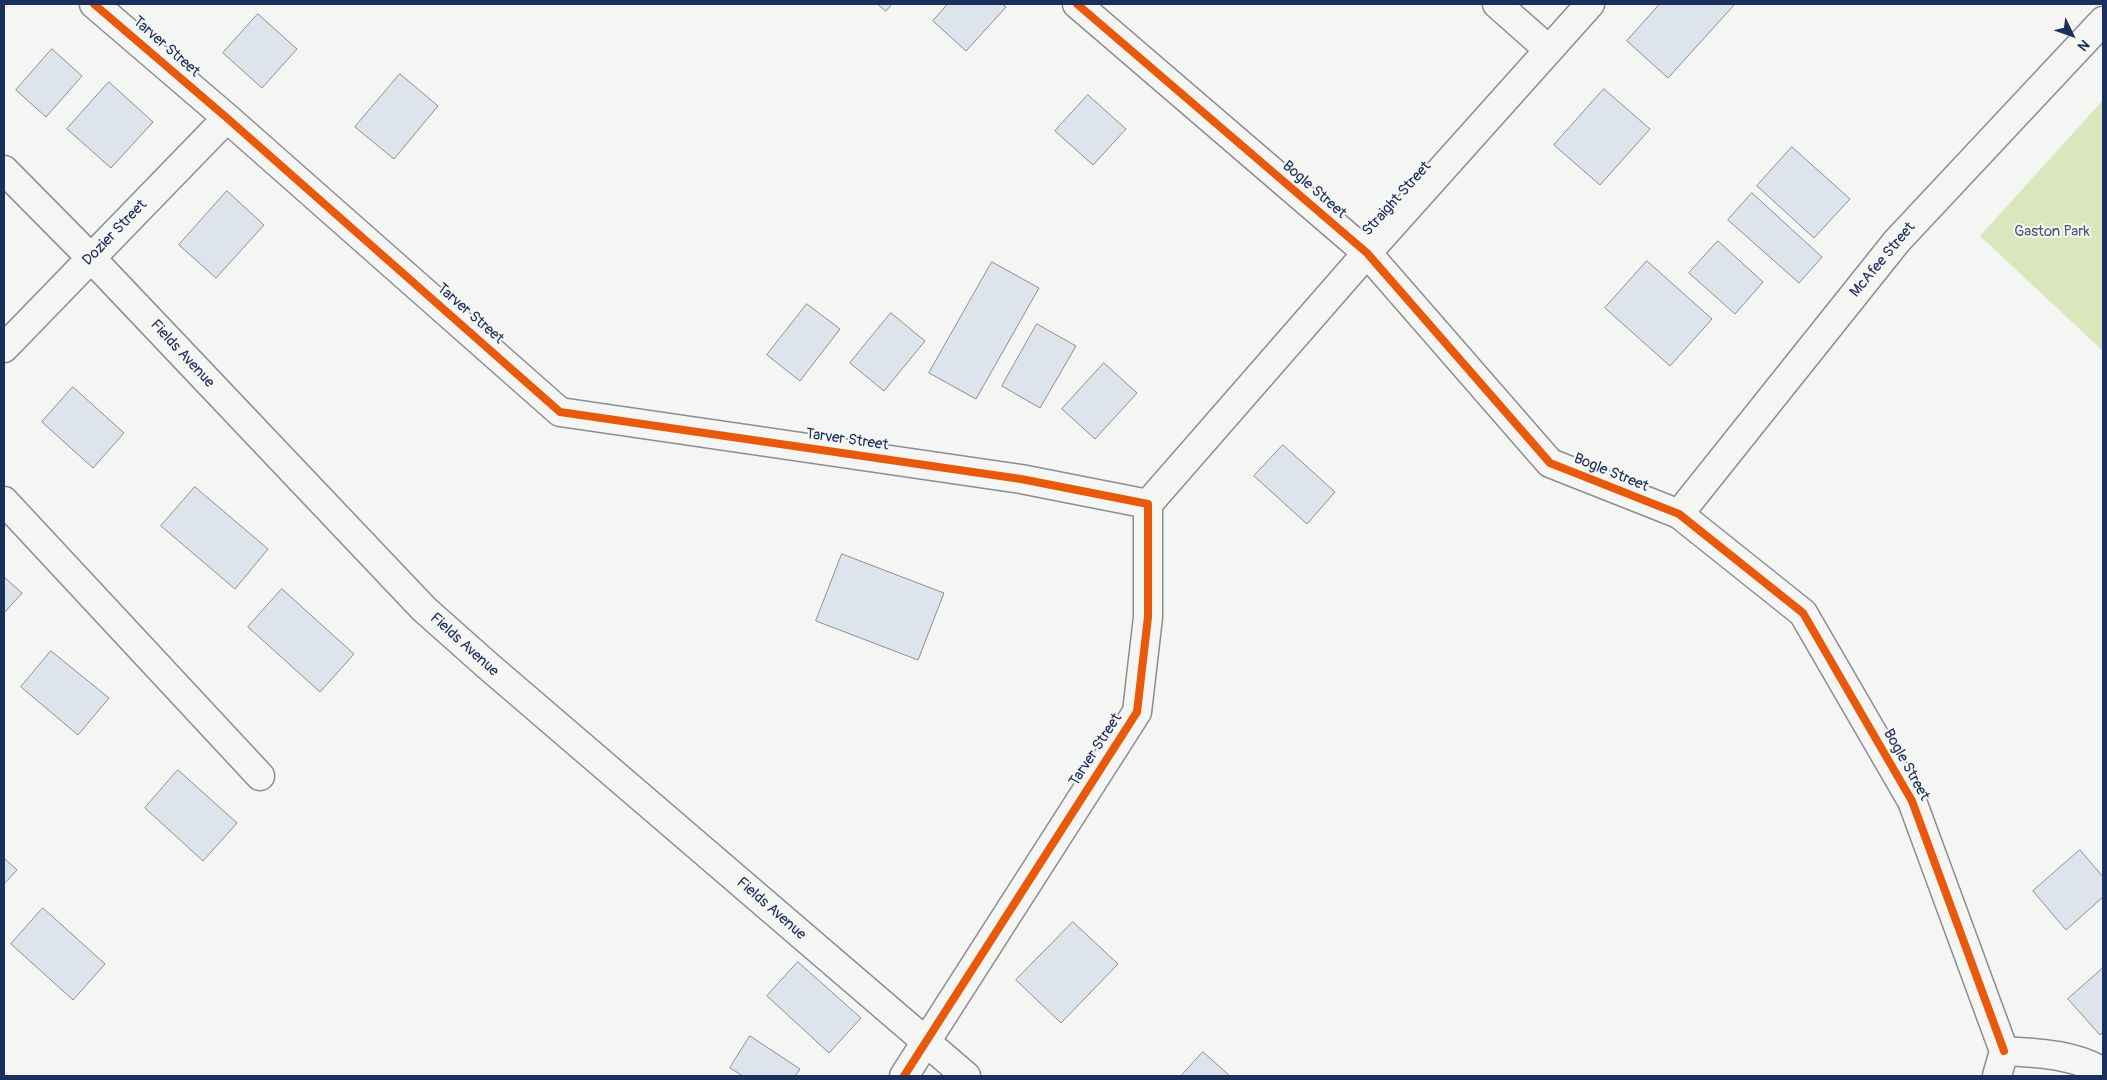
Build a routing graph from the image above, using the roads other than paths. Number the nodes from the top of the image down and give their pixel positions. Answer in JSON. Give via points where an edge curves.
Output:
{"nodes":[{"id":1,"x":94,"y":4,"type":"edge"},
{"id":2,"x":1497,"y":4,"type":"edge"},
{"id":3,"x":1590,"y":4,"type":"edge"},
{"id":4,"x":1081,"y":5,"type":"edge"},
{"id":5,"x":2103,"y":21,"type":"edge"},
{"id":6,"x":1549,"y":50,"type":"junction"},
{"id":7,"x":227,"y":118,"type":"junction"},
{"id":8,"x":4,"y":170,"type":"edge"},
{"id":9,"x":1367,"y":253,"type":"junction"},
{"id":10,"x":91,"y":258,"type":"junction"},
{"id":11,"x":4,"y":348,"type":"edge"},
{"id":12,"x":4,"y":501,"type":"edge"},
{"id":13,"x":1148,"y":504,"type":"junction"},
{"id":14,"x":1679,"y":514,"type":"junction"},
{"id":15,"x":260,"y":776,"type":"dead end"},
{"id":16,"x":926,"y":1042,"type":"junction"},
{"id":17,"x":2000,"y":1064,"type":"edge"},
{"id":18,"x":2103,"y":1072,"type":"edge"},
{"id":19,"x":904,"y":1076,"type":"edge"},
{"id":20,"x":966,"y":1076,"type":"edge"}],
"edges":[{"from":1,"to":7,"type":"street","name":"Tarver Street"},
{"from":2,"to":6,"type":"street"},
{"from":3,"to":6,"type":"street","name":"Straight Street"},
{"from":4,"to":9,"type":"street","name":"Bogle Street"},
{"from":5,"to":14,"type":"street","name":"McAfee Street","via":[[1897,241]]},
{"from":6,"to":9,"type":"street","name":"Straight Street"},
{"from":7,"to":10,"type":"street","name":"Dozier Street"},
{"from":7,"to":13,"type":"street","name":"Tarver Street","via":[[560,412],[1021,479]]},
{"from":8,"to":10,"type":"street","name":"Fields Avenue"},
{"from":9,"to":13,"type":"street","name":"Straight Street"},
{"from":9,"to":14,"type":"street","name":"Bogle Street","via":[[1550,463]]},
{"from":10,"to":11,"type":"street","name":"Dozier Street"},
{"from":10,"to":16,"type":"street","name":"Fields Avenue","via":[[424,609]]},
{"from":12,"to":15,"type":"street"},
{"from":13,"to":16,"type":"street","name":"Tarver Street","via":[[1148,617],[1137,712]]},
{"from":14,"to":17,"type":"street","name":"Bogle Street","via":[[1803,613],[1912,801]]},
{"from":16,"to":19,"type":"street","name":"Tarver Street"},
{"from":16,"to":20,"type":"street","name":"Fields Avenue"},
{"from":17,"to":18,"type":"street","via":[[2046,1053],[2092,1065]]}]}
